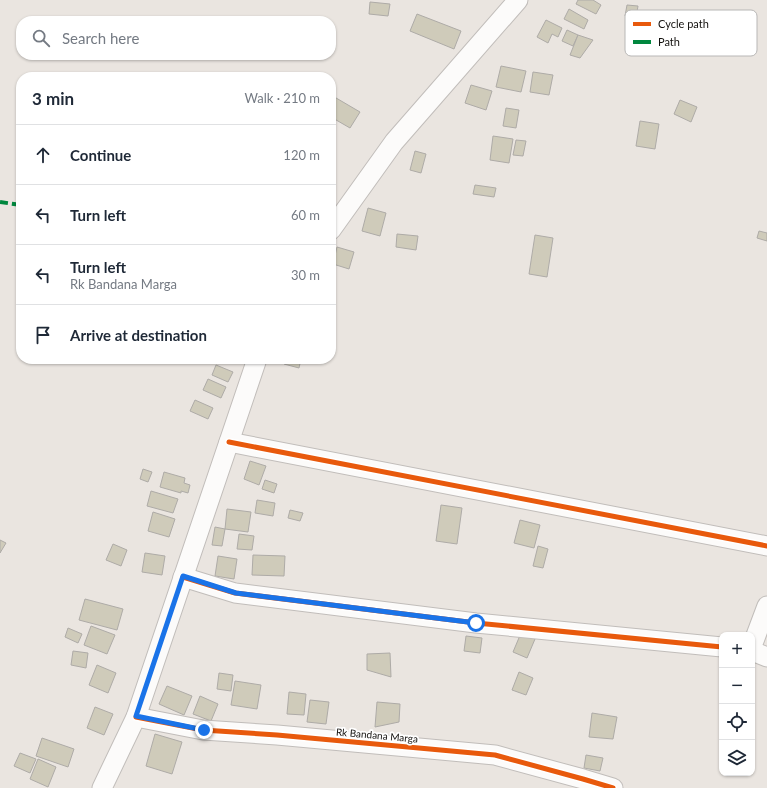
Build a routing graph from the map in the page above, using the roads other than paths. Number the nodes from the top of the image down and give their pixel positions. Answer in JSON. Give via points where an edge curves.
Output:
{"nodes":[{"id":1,"x":518,"y":0,"type":"edge"},
{"id":2,"x":336,"y":223,"type":"edge"},
{"id":3,"x":255,"y":364,"type":"edge"},
{"id":4,"x":229,"y":442,"type":"junction"},
{"id":5,"x":767,"y":546,"type":"edge"},
{"id":6,"x":183,"y":576,"type":"junction"},
{"id":7,"x":767,"y":606,"type":"edge"},
{"id":8,"x":755,"y":638,"type":"edge"},
{"id":9,"x":719,"y":648,"type":"edge"},
{"id":10,"x":755,"y":652,"type":"edge"},
{"id":11,"x":767,"y":657,"type":"edge"},
{"id":12,"x":136,"y":716,"type":"junction"},
{"id":13,"x":102,"y":788,"type":"edge"},
{"id":14,"x":613,"y":788,"type":"edge"}],
"edges":[{"from":1,"to":2,"type":"street","via":[[394,142]]},
{"from":3,"to":4,"type":"street"},
{"from":4,"to":5,"type":"street"},
{"from":4,"to":6,"type":"street"},
{"from":6,"to":9,"type":"street","via":[[236,593],[476,623]]},
{"from":6,"to":12,"type":"street"},
{"from":7,"to":8,"type":"street"},
{"from":10,"to":11,"type":"street"},
{"from":12,"to":13,"type":"street"},
{"from":12,"to":14,"type":"street","name":"Rk Bandana Marga","via":[[204,730],[495,755]]}]}
